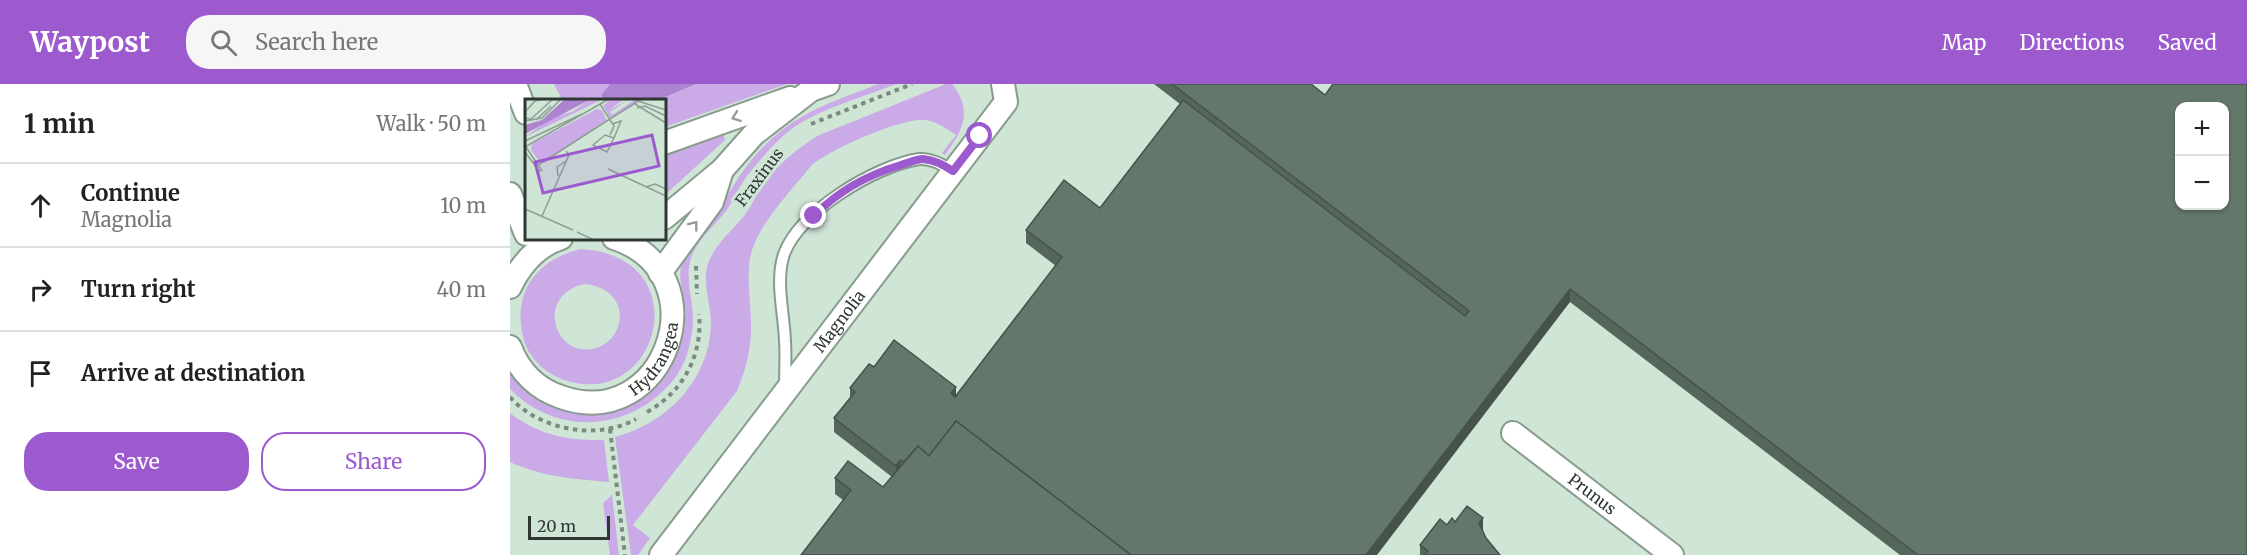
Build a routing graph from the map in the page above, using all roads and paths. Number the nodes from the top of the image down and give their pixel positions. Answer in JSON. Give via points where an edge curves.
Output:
{"nodes":[{"id":1,"x":515,"y":84,"type":"edge"},
{"id":2,"x":912,"y":84,"type":"edge"},
{"id":3,"x":1004,"y":84,"type":"edge"},
{"id":4,"x":820,"y":87,"type":"edge"},
{"id":5,"x":525,"y":110,"type":"edge"},
{"id":6,"x":805,"y":128,"type":"dead end"},
{"id":7,"x":666,"y":142,"type":"edge"},
{"id":8,"x":780,"y":147,"type":"dead end"},
{"id":9,"x":722,"y":170,"type":"junction"},
{"id":10,"x":953,"y":171,"type":"junction"},
{"id":11,"x":510,"y":194,"type":"edge"},
{"id":12,"x":737,"y":205,"type":"dead end"},
{"id":13,"x":666,"y":216,"type":"edge"},
{"id":14,"x":525,"y":230,"type":"edge"},
{"id":15,"x":555,"y":240,"type":"edge"},
{"id":16,"x":625,"y":240,"type":"edge"},
{"id":17,"x":530,"y":242,"type":"edge"},
{"id":18,"x":698,"y":260,"type":"dead end"},
{"id":19,"x":696,"y":267,"type":"dead end"},
{"id":20,"x":660,"y":273,"type":"junction"},
{"id":21,"x":510,"y":287,"type":"edge"},
{"id":22,"x":510,"y":347,"type":"edge"},
{"id":23,"x":785,"y":393,"type":"junction"},
{"id":24,"x":610,"y":429,"type":"dead end"},
{"id":25,"x":1513,"y":433,"type":"dead end"},
{"id":26,"x":625,"y":555,"type":"edge"},
{"id":27,"x":661,"y":555,"type":"edge"},
{"id":28,"x":1672,"y":555,"type":"edge"}],
"edges":[{"from":1,"to":5,"type":"street"},
{"from":2,"to":6,"type":"path"},
{"from":3,"to":10,"type":"street","name":"Magnolia","via":[[1006,102]]},
{"from":4,"to":7,"type":"street","one_way":true},
{"from":4,"to":9,"type":"street","name":"Fraxinus","via":[[754,134]]},
{"from":8,"to":12,"type":"path","name":"Fraxinus"},
{"from":9,"to":13,"type":"street","name":"Fraxinus"},
{"from":20,"to":9,"type":"street","name":"Fraxinus","one_way":true,"via":[[712,202]]},
{"from":10,"to":23,"type":"street","name":"Magnolia"},
{"from":10,"to":23,"type":"lane","via":[[939,162],[921,159],[871,176],[830,200],[791,241],[781,269]]},
{"from":11,"to":14,"type":"street"},
{"from":15,"to":17,"type":"street"},
{"from":16,"to":20,"type":"street","name":"Hydrangea","via":[[646,255]]},
{"from":17,"to":21,"type":"street"},
{"from":18,"to":19,"type":"path"},
{"from":20,"to":22,"type":"street","name":"Hydrangea","via":[[670,296],[673,320],[669,344],[658,366],[641,384],[620,396],[596,402],[572,401],[548,393],[529,378]]},
{"from":23,"to":27,"type":"street","name":"Magnolia"},
{"from":24,"to":26,"type":"path"},
{"from":25,"to":28,"type":"street","name":"Prunus"}]}
